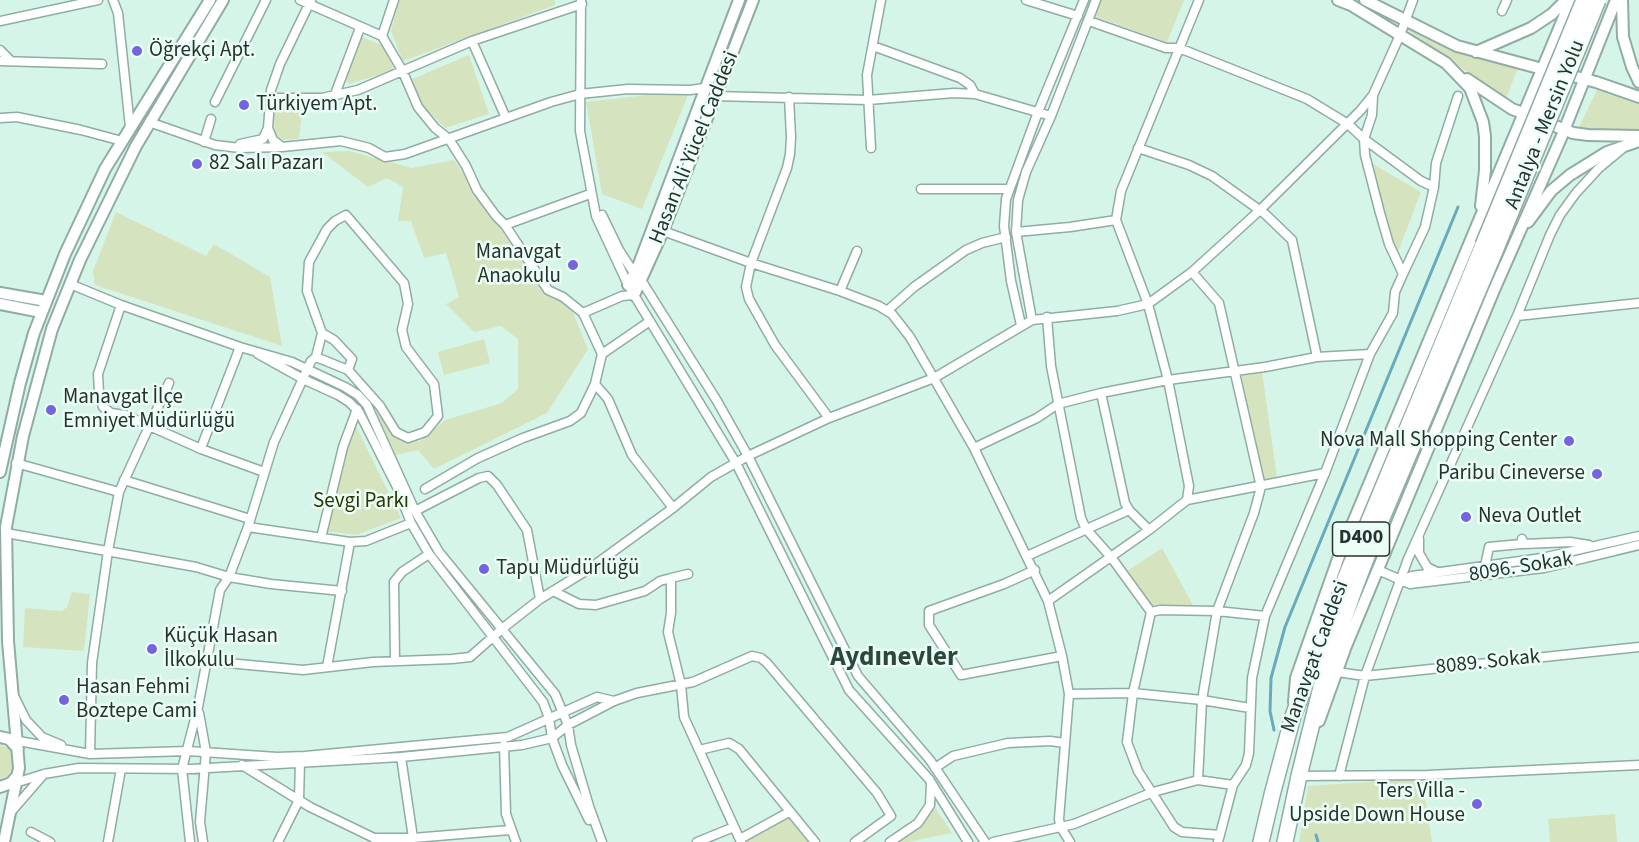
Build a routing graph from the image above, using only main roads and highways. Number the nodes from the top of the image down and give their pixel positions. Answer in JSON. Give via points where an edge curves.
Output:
{"nodes":[{"id":1,"x":210,"y":0,"type":"edge"},
{"id":2,"x":224,"y":0,"type":"edge"},
{"id":3,"x":739,"y":0,"type":"edge"},
{"id":4,"x":753,"y":0,"type":"edge"},
{"id":5,"x":1338,"y":0,"type":"edge"},
{"id":6,"x":1365,"y":0,"type":"edge"},
{"id":7,"x":1566,"y":0,"type":"edge"},
{"id":8,"x":1571,"y":0,"type":"edge"},
{"id":9,"x":1584,"y":0,"type":"edge"},
{"id":10,"x":1598,"y":0,"type":"edge"},
{"id":11,"x":1616,"y":0,"type":"edge"},
{"id":12,"x":1622,"y":0,"type":"edge"},
{"id":13,"x":1476,"y":52,"type":"junction"},
{"id":14,"x":1542,"y":69,"type":"junction"},
{"id":15,"x":1458,"y":75,"type":"junction"},
{"id":16,"x":1585,"y":79,"type":"junction"},
{"id":17,"x":1639,"y":82,"type":"edge"},
{"id":18,"x":1639,"y":97,"type":"edge"},
{"id":19,"x":1523,"y":113,"type":"junction"},
{"id":20,"x":1564,"y":130,"type":"junction"},
{"id":21,"x":1639,"y":136,"type":"edge"},
{"id":22,"x":1634,"y":143,"type":"edge"},
{"id":23,"x":1479,"y":221,"type":"junction"},
{"id":24,"x":1517,"y":236,"type":"junction"},
{"id":25,"x":1489,"y":248,"type":"junction"},
{"id":26,"x":638,"y":277,"type":"junction"},
{"id":27,"x":631,"y":290,"type":"road end"},
{"id":28,"x":0,"y":293,"type":"edge"},
{"id":29,"x":46,"y":301,"type":"junction"},
{"id":30,"x":0,"y":304,"type":"edge"},
{"id":31,"x":41,"y":312,"type":"junction"},
{"id":32,"x":0,"y":472,"type":"edge"},
{"id":33,"x":1293,"y":716,"type":"junction"},
{"id":34,"x":11,"y":741,"type":"edge"},
{"id":35,"x":1306,"y":746,"type":"junction"},
{"id":36,"x":10,"y":782,"type":"edge"},
{"id":37,"x":4,"y":842,"type":"edge"},
{"id":38,"x":1262,"y":842,"type":"edge"},
{"id":39,"x":1285,"y":842,"type":"edge"}],
"edges":[{"from":1,"to":29,"type":"main road","via":[[122,141],[64,254]]},
{"from":2,"to":34,"type":"main road","via":[[149,122],[111,195],[52,329],[16,463],[6,532],[8,641],[14,695]]},
{"from":3,"to":26,"type":"main road","name":"Hasan Ali Yücel Caddesi"},
{"from":4,"to":26,"type":"main road","name":"Hasan Ali Yücel Caddesi","via":[[663,231]]},
{"from":5,"to":15,"type":"main road","via":[[1446,63]]},
{"from":6,"to":13,"type":"main road"},
{"from":7,"to":13,"type":"main road","via":[[1531,28]]},
{"from":8,"to":14,"type":"main road"},
{"from":9,"to":25,"type":"highway","name":"Antalya - Mersin Yolu","number":"D400","bridge":true},
{"from":10,"to":25,"type":"highway","name":"Antalya - Mersin Yolu","number":"D400","bridge":true},
{"from":11,"to":16,"type":"main road"},
{"from":12,"to":17,"type":"main road","via":[[1623,37]]},
{"from":13,"to":14,"type":"main road"},
{"from":14,"to":16,"type":"main road"},
{"from":14,"to":19,"type":"main road"},
{"from":15,"to":19,"type":"main road"},
{"from":15,"to":23,"type":"main road","via":[[1470,88],[1483,122],[1486,150]]},
{"from":16,"to":18,"type":"main road"},
{"from":16,"to":20,"type":"main road"},
{"from":19,"to":20,"type":"main road"},
{"from":19,"to":23,"type":"main road"},
{"from":20,"to":21,"type":"main road","via":[[1588,135]]},
{"from":20,"to":24,"type":"main road"},
{"from":22,"to":24,"type":"main road","via":[[1606,153],[1570,175],[1551,191]]},
{"from":23,"to":33,"type":"main road","via":[[1339,556],[1296,678]]},
{"from":24,"to":35,"type":"main road"},
{"from":25,"to":33,"type":"highway","name":"Manavgat Caddesi","number":"D400","via":[[1349,569]]},
{"from":25,"to":35,"type":"highway","name":"Manavgat Caddesi","number":"D400","via":[[1359,577],[1323,679]]},
{"from":26,"to":27,"type":"main road","name":"Hasan Ali Yücel Caddesi"},
{"from":28,"to":29,"type":"main road"},
{"from":29,"to":31,"type":"main road"},
{"from":30,"to":31,"type":"main road"},
{"from":31,"to":32,"type":"main road"},
{"from":33,"to":38,"type":"highway","name":"Manavgat Caddesi","number":"D400"},
{"from":34,"to":36,"type":"main road"},
{"from":35,"to":39,"type":"highway","name":"Manavgat Caddesi","number":"D400"},
{"from":36,"to":37,"type":"main road"}]}
